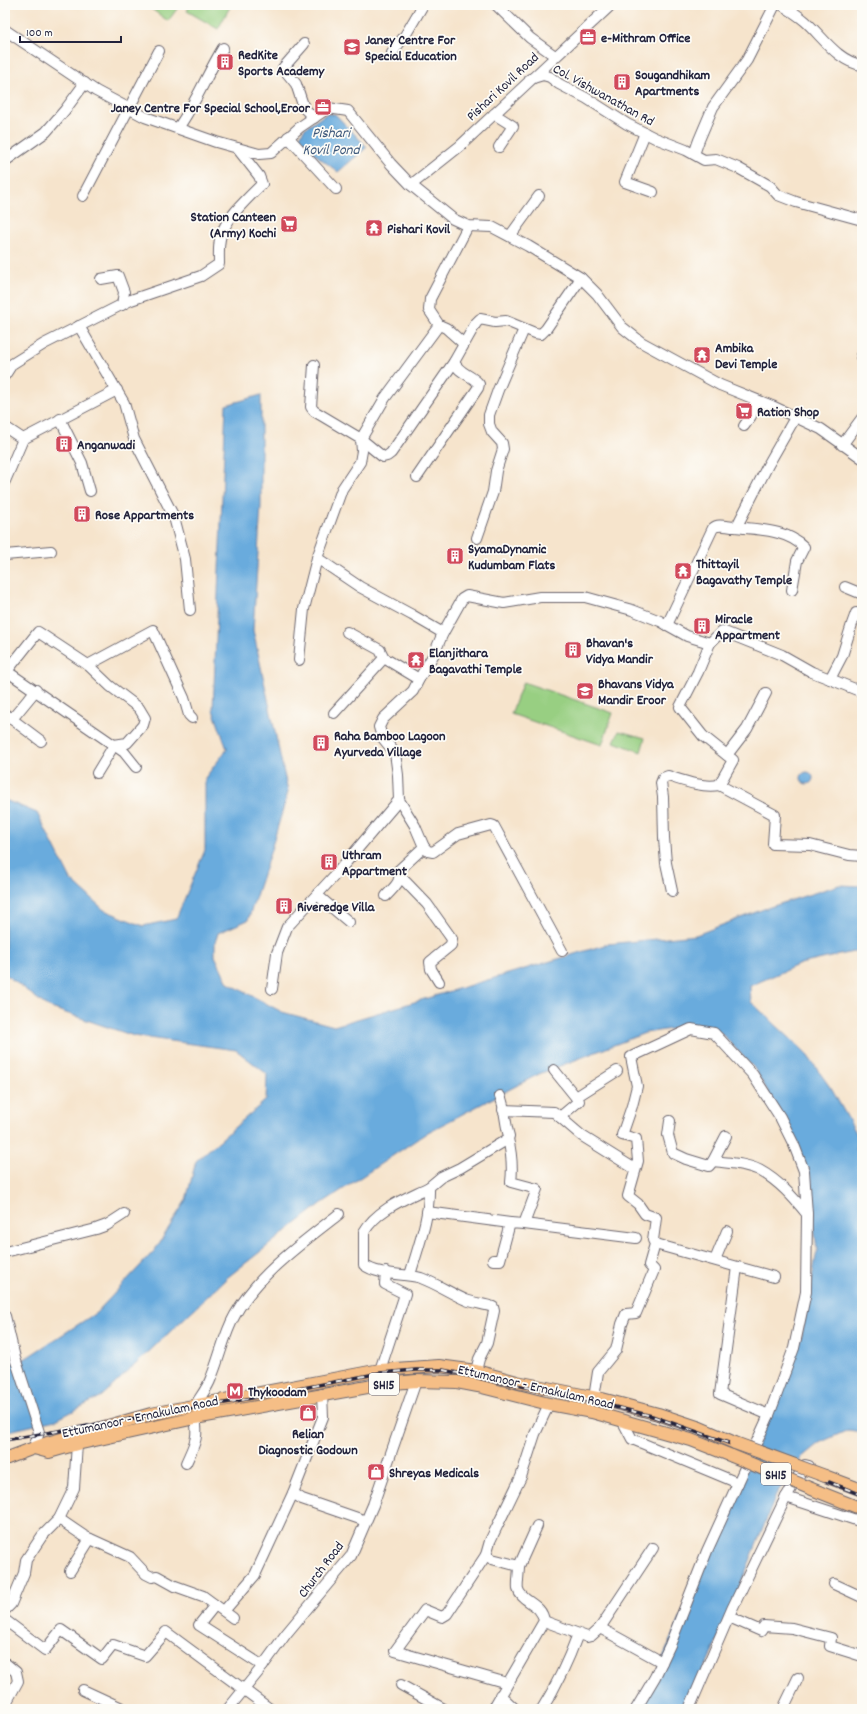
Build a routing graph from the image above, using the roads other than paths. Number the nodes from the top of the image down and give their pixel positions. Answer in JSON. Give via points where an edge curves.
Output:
{"nodes":[{"id":1,"x":423,"y":5,"type":"edge"},
{"id":2,"x":496,"y":5,"type":"edge"},
{"id":3,"x":611,"y":5,"type":"edge"},
{"id":4,"x":775,"y":5,"type":"edge"},
{"id":5,"x":782,"y":5,"type":"edge"},
{"id":6,"x":5,"y":30,"type":"edge"},
{"id":7,"x":304,"y":44,"type":"dead end"},
{"id":8,"x":223,"y":48,"type":"dead end"},
{"id":9,"x":159,"y":51,"type":"dead end"},
{"id":10,"x":392,"y":53,"type":"dead end"},
{"id":11,"x":555,"y":56,"type":"junction"},
{"id":12,"x":862,"y":64,"type":"edge"},
{"id":13,"x":530,"y":79,"type":"junction"},
{"id":14,"x":84,"y":83,"type":"junction"},
{"id":15,"x":130,"y":108,"type":"junction"},
{"id":16,"x":494,"y":114,"type":"junction"},
{"id":17,"x":314,"y":118,"type":"junction"},
{"id":18,"x":178,"y":128,"type":"junction"},
{"id":19,"x":645,"y":133,"type":"junction"},
{"id":20,"x":288,"y":137,"type":"junction"},
{"id":21,"x":499,"y":147,"type":"dead end"},
{"id":22,"x":237,"y":148,"type":"junction"},
{"id":23,"x":694,"y":154,"type":"junction"},
{"id":24,"x":5,"y":161,"type":"edge"},
{"id":25,"x":411,"y":185,"type":"junction"},
{"id":26,"x":336,"y":189,"type":"dead end"},
{"id":27,"x":653,"y":192,"type":"dead end"},
{"id":28,"x":83,"y":196,"type":"dead end"},
{"id":29,"x":539,"y":196,"type":"dead end"},
{"id":30,"x":862,"y":220,"type":"edge"},
{"id":31,"x":468,"y":226,"type":"junction"},
{"id":32,"x":510,"y":236,"type":"junction"},
{"id":33,"x":581,"y":278,"type":"junction"},
{"id":34,"x":102,"y":279,"type":"dead end"},
{"id":35,"x":122,"y":305,"type":"junction"},
{"id":36,"x":439,"y":325,"type":"junction"},
{"id":37,"x":79,"y":326,"type":"junction"},
{"id":38,"x":524,"y":329,"type":"junction"},
{"id":39,"x":464,"y":344,"type":"junction"},
{"id":40,"x":454,"y":362,"type":"junction"},
{"id":41,"x":314,"y":366,"type":"dead end"},
{"id":42,"x":5,"y":375,"type":"edge"},
{"id":43,"x":117,"y":390,"type":"junction"},
{"id":44,"x":756,"y":400,"type":"junction"},
{"id":45,"x":796,"y":416,"type":"junction"},
{"id":46,"x":862,"y":418,"type":"edge"},
{"id":47,"x":60,"y":419,"type":"junction"},
{"id":48,"x":744,"y":426,"type":"dead end"},
{"id":49,"x":5,"y":427,"type":"edge"},
{"id":50,"x":23,"y":439,"type":"junction"},
{"id":51,"x":361,"y":439,"type":"junction"},
{"id":52,"x":842,"y":445,"type":"junction"},
{"id":53,"x":862,"y":458,"type":"edge"},
{"id":54,"x":417,"y":477,"type":"dead end"},
{"id":55,"x":5,"y":481,"type":"edge"},
{"id":56,"x":90,"y":491,"type":"dead end"},
{"id":57,"x":735,"y":527,"type":"junction"},
{"id":58,"x":477,"y":538,"type":"dead end"},
{"id":59,"x":51,"y":551,"type":"dead end"},
{"id":60,"x":5,"y":555,"type":"edge"},
{"id":61,"x":317,"y":558,"type":"junction"},
{"id":62,"x":845,"y":587,"type":"dead end"},
{"id":63,"x":792,"y":590,"type":"dead end"},
{"id":64,"x":862,"y":594,"type":"edge"},
{"id":65,"x":190,"y":610,"type":"dead end"},
{"id":66,"x":856,"y":613,"type":"dead end"},
{"id":67,"x":667,"y":625,"type":"junction"},
{"id":68,"x":347,"y":632,"type":"dead end"},
{"id":69,"x":443,"y":633,"type":"junction"},
{"id":70,"x":710,"y":643,"type":"junction"},
{"id":71,"x":384,"y":658,"type":"junction"},
{"id":72,"x":300,"y":660,"type":"dead end"},
{"id":73,"x":88,"y":665,"type":"junction"},
{"id":74,"x":6,"y":670,"type":"edge"},
{"id":75,"x":419,"y":679,"type":"junction"},
{"id":76,"x":830,"y":679,"type":"junction"},
{"id":77,"x":36,"y":690,"type":"junction"},
{"id":78,"x":862,"y":692,"type":"edge"},
{"id":79,"x":766,"y":693,"type":"dead end"},
{"id":80,"x":334,"y":713,"type":"dead end"},
{"id":81,"x":9,"y":717,"type":"edge"},
{"id":82,"x":192,"y":718,"type":"dead end"},
{"id":83,"x":41,"y":741,"type":"dead end"},
{"id":84,"x":114,"y":745,"type":"junction"},
{"id":85,"x":728,"y":755,"type":"junction"},
{"id":86,"x":136,"y":768,"type":"dead end"},
{"id":87,"x":97,"y":773,"type":"dead end"},
{"id":88,"x":719,"y":784,"type":"junction"},
{"id":89,"x":399,"y":800,"type":"junction"},
{"id":90,"x":424,"y":847,"type":"junction"},
{"id":91,"x":862,"y":856,"type":"edge"},
{"id":92,"x":400,"y":876,"type":"junction"},
{"id":93,"x":672,"y":891,"type":"dead end"},
{"id":94,"x":317,"y":895,"type":"junction"},
{"id":95,"x":386,"y":896,"type":"dead end"},
{"id":96,"x":349,"y":922,"type":"dead end"},
{"id":97,"x":562,"y":951,"type":"dead end"},
{"id":98,"x":440,"y":982,"type":"dead end"},
{"id":99,"x":272,"y":989,"type":"dead end"},
{"id":100,"x":554,"y":1070,"type":"dead end"},
{"id":101,"x":617,"y":1072,"type":"dead end"},
{"id":102,"x":500,"y":1096,"type":"dead end"},
{"id":103,"x":576,"y":1097,"type":"junction"},
{"id":104,"x":503,"y":1110,"type":"junction"},
{"id":105,"x":560,"y":1117,"type":"junction"},
{"id":106,"x":670,"y":1121,"type":"dead end"},
{"id":107,"x":726,"y":1136,"type":"dead end"},
{"id":108,"x":508,"y":1139,"type":"junction"},
{"id":109,"x":713,"y":1161,"type":"junction"},
{"id":110,"x":635,"y":1169,"type":"junction"},
{"id":111,"x":429,"y":1187,"type":"junction"},
{"id":112,"x":427,"y":1212,"type":"junction"},
{"id":113,"x":124,"y":1214,"type":"dead end"},
{"id":114,"x":339,"y":1214,"type":"dead end"},
{"id":115,"x":807,"y":1214,"type":"junction"},
{"id":116,"x":510,"y":1223,"type":"junction"},
{"id":117,"x":524,"y":1224,"type":"junction"},
{"id":118,"x":727,"y":1231,"type":"dead end"},
{"id":119,"x":636,"y":1238,"type":"dead end"},
{"id":120,"x":655,"y":1244,"type":"junction"},
{"id":121,"x":5,"y":1252,"type":"edge"},
{"id":122,"x":493,"y":1260,"type":"dead end"},
{"id":123,"x":715,"y":1260,"type":"junction"},
{"id":124,"x":737,"y":1267,"type":"junction"},
{"id":125,"x":386,"y":1272,"type":"junction"},
{"id":126,"x":410,"y":1275,"type":"junction"},
{"id":127,"x":774,"y":1277,"type":"dead end"},
{"id":128,"x":5,"y":1316,"type":"edge"},
{"id":129,"x":380,"y":1370,"type":"junction"},
{"id":130,"x":476,"y":1371,"type":"junction"},
{"id":131,"x":416,"y":1381,"type":"junction"},
{"id":132,"x":529,"y":1384,"type":"junction"},
{"id":133,"x":322,"y":1394,"type":"junction"},
{"id":134,"x":525,"y":1398,"type":"junction"},
{"id":135,"x":594,"y":1398,"type":"junction"},
{"id":136,"x":196,"y":1404,"type":"junction"},
{"id":137,"x":549,"y":1404,"type":"junction"},
{"id":138,"x":616,"y":1404,"type":"junction"},
{"id":139,"x":769,"y":1415,"type":"junction"},
{"id":140,"x":195,"y":1418,"type":"junction"},
{"id":141,"x":622,"y":1420,"type":"junction"},
{"id":142,"x":77,"y":1444,"type":"junction"},
{"id":143,"x":756,"y":1444,"type":"junction"},
{"id":144,"x":34,"y":1448,"type":"junction"},
{"id":145,"x":5,"y":1459,"type":"edge"},
{"id":146,"x":186,"y":1463,"type":"dead end"},
{"id":147,"x":738,"y":1483,"type":"junction"},
{"id":148,"x":862,"y":1484,"type":"edge"},
{"id":149,"x":862,"y":1490,"type":"edge"},
{"id":150,"x":293,"y":1494,"type":"junction"},
{"id":151,"x":786,"y":1497,"type":"junction"},
{"id":152,"x":862,"y":1508,"type":"edge"},
{"id":153,"x":59,"y":1519,"type":"junction"},
{"id":154,"x":366,"y":1521,"type":"junction"},
{"id":155,"x":862,"y":1522,"type":"edge"},
{"id":156,"x":537,"y":1526,"type":"dead end"},
{"id":157,"x":90,"y":1539,"type":"junction"},
{"id":158,"x":653,"y":1548,"type":"dead end"},
{"id":159,"x":486,"y":1555,"type":"junction"},
{"id":160,"x":520,"y":1566,"type":"junction"},
{"id":161,"x":70,"y":1571,"type":"dead end"},
{"id":162,"x":834,"y":1584,"type":"dead end"},
{"id":163,"x":862,"y":1597,"type":"edge"},
{"id":164,"x":215,"y":1605,"type":"junction"},
{"id":165,"x":5,"y":1610,"type":"edge"},
{"id":166,"x":731,"y":1613,"type":"junction"},
{"id":167,"x":5,"y":1620,"type":"edge"},
{"id":168,"x":544,"y":1621,"type":"junction"},
{"id":169,"x":600,"y":1628,"type":"junction"},
{"id":170,"x":578,"y":1634,"type":"junction"},
{"id":171,"x":862,"y":1656,"type":"edge"},
{"id":172,"x":662,"y":1662,"type":"junction"},
{"id":173,"x":5,"y":1663,"type":"edge"},
{"id":174,"x":263,"y":1666,"type":"junction"},
{"id":175,"x":798,"y":1678,"type":"dead end"},
{"id":176,"x":506,"y":1684,"type":"junction"},
{"id":177,"x":401,"y":1686,"type":"dead end"},
{"id":178,"x":244,"y":1689,"type":"junction"},
{"id":179,"x":83,"y":1690,"type":"dead end"},
{"id":180,"x":500,"y":1696,"type":"junction"},
{"id":181,"x":5,"y":1705,"type":"edge"},
{"id":182,"x":124,"y":1709,"type":"edge"},
{"id":183,"x":228,"y":1709,"type":"edge"},
{"id":184,"x":270,"y":1709,"type":"edge"},
{"id":185,"x":444,"y":1709,"type":"edge"},
{"id":186,"x":493,"y":1709,"type":"edge"},
{"id":187,"x":515,"y":1709,"type":"edge"},
{"id":188,"x":542,"y":1709,"type":"edge"},
{"id":189,"x":636,"y":1709,"type":"edge"},
{"id":190,"x":689,"y":1709,"type":"edge"},
{"id":191,"x":783,"y":1709,"type":"edge"}],
"edges":[{"from":1,"to":10,"type":"street"},
{"from":2,"to":11,"type":"street","via":[[530,38]]},
{"from":3,"to":11,"type":"street","name":"Pishari Kovil Road"},
{"from":4,"to":23,"type":"street","via":[[746,60],[713,107]]},
{"from":5,"to":12,"type":"street","via":[[806,22],[835,51],[848,60]]},
{"from":6,"to":14,"type":"street"},
{"from":7,"to":17,"type":"street","via":[[283,68],[296,84],[304,108]]},
{"from":8,"to":18,"type":"street","via":[[198,97]]},
{"from":9,"to":15,"type":"street"},
{"from":11,"to":13,"type":"street","name":"Pishari Kovil Road"},
{"from":13,"to":16,"type":"street","name":"Pishari Kovil Road"},
{"from":13,"to":19,"type":"street","name":"Col. Vishwanathan Rd","via":[[544,75],[550,77]]},
{"from":14,"to":15,"type":"street"},
{"from":14,"to":24,"type":"street","via":[[46,132]]},
{"from":15,"to":18,"type":"street","via":[[145,117]]},
{"from":15,"to":28,"type":"street"},
{"from":16,"to":21,"type":"street","via":[[512,126]]},
{"from":16,"to":25,"type":"street","name":"Pishari Kovil Road","via":[[460,146]]},
{"from":17,"to":20,"type":"street"},
{"from":17,"to":25,"type":"street","via":[[328,108],[348,111]]},
{"from":18,"to":22,"type":"street"},
{"from":19,"to":23,"type":"street","name":"Col. Vishwanathan Rd"},
{"from":19,"to":27,"type":"street","via":[[625,182]]},
{"from":20,"to":22,"type":"street","via":[[271,153],[259,154]]},
{"from":20,"to":26,"type":"street"},
{"from":22,"to":35,"type":"street","via":[[260,176],[262,184],[234,214],[221,235],[219,264],[201,276]]},
{"from":23,"to":30,"type":"street","name":"Col. Vishwanathan Rd","via":[[704,160],[716,159],[738,168],[770,186],[778,195]]},
{"from":25,"to":31,"type":"street","via":[[442,212]]},
{"from":29,"to":32,"type":"street"},
{"from":31,"to":32,"type":"street","via":[[492,227]]},
{"from":31,"to":36,"type":"street","via":[[430,299],[429,310]]},
{"from":32,"to":33,"type":"street"},
{"from":33,"to":38,"type":"street","via":[[541,334]]},
{"from":33,"to":44,"type":"street","via":[[622,327],[641,342],[720,385]]},
{"from":34,"to":35,"type":"street","via":[[118,276],[124,292]]},
{"from":35,"to":37,"type":"street"},
{"from":36,"to":39,"type":"street"},
{"from":36,"to":51,"type":"street","via":[[386,398]]},
{"from":37,"to":42,"type":"street","via":[[12,364]]},
{"from":37,"to":43,"type":"street"},
{"from":38,"to":39,"type":"street","via":[[506,321],[480,319]]},
{"from":38,"to":58,"type":"street","via":[[489,415],[492,432],[502,443],[503,449],[493,492]]},
{"from":39,"to":40,"type":"street"},
{"from":40,"to":51,"type":"street","via":[[388,456],[383,457]]},
{"from":40,"to":54,"type":"street","via":[[459,371],[479,384],[478,388]]},
{"from":41,"to":51,"type":"street","via":[[311,407]]},
{"from":43,"to":47,"type":"street"},
{"from":43,"to":65,"type":"street","via":[[124,403],[134,439],[174,517],[185,559]]},
{"from":44,"to":45,"type":"street"},
{"from":44,"to":48,"type":"street","via":[[751,416]]},
{"from":45,"to":52,"type":"street","via":[[821,429]]},
{"from":45,"to":57,"type":"street"},
{"from":46,"to":52,"type":"street"},
{"from":47,"to":50,"type":"street"},
{"from":47,"to":56,"type":"street","via":[[82,463]]},
{"from":49,"to":50,"type":"street"},
{"from":50,"to":55,"type":"street"},
{"from":51,"to":61,"type":"street","via":[[360,462],[342,489]]},
{"from":52,"to":53,"type":"street"},
{"from":57,"to":63,"type":"street","via":[[774,531],[797,540],[804,548],[797,561]]},
{"from":57,"to":67,"type":"street","via":[[722,525],[713,528]]},
{"from":59,"to":60,"type":"street"},
{"from":61,"to":69,"type":"street","via":[[360,587]]},
{"from":61,"to":72,"type":"street","via":[[304,609]]},
{"from":62,"to":64,"type":"street"},
{"from":66,"to":76,"type":"street","via":[[842,656]]},
{"from":67,"to":69,"type":"street","via":[[632,610],[585,597],[540,597],[504,603],[467,596],[462,599]]},
{"from":67,"to":70,"type":"street","via":[[687,636]]},
{"from":68,"to":71,"type":"street","via":[[380,650]]},
{"from":69,"to":75,"type":"street"},
{"from":70,"to":76,"type":"street","via":[[722,631],[782,655]]},
{"from":70,"to":85,"type":"street","via":[[680,707],[703,736]]},
{"from":71,"to":75,"type":"street"},
{"from":71,"to":80,"type":"street"},
{"from":73,"to":74,"type":"street","via":[[38,632]]},
{"from":73,"to":82,"type":"street","via":[[154,630]]},
{"from":73,"to":84,"type":"street","via":[[139,708],[145,718],[143,725],[127,743]]},
{"from":74,"to":77,"type":"street"},
{"from":75,"to":89,"type":"street","via":[[413,691],[383,719],[379,727],[382,737],[395,753]]},
{"from":76,"to":78,"type":"street"},
{"from":77,"to":81,"type":"street"},
{"from":77,"to":84,"type":"street"},
{"from":79,"to":85,"type":"street","via":[[747,729]]},
{"from":81,"to":83,"type":"street"},
{"from":84,"to":86,"type":"street","via":[[124,752]]},
{"from":84,"to":87,"type":"street"},
{"from":85,"to":88,"type":"street","via":[[733,760]]},
{"from":88,"to":91,"type":"street","via":[[775,815],[773,844],[810,845]]},
{"from":88,"to":93,"type":"street","via":[[703,786],[668,776],[663,778],[661,783],[664,838]]},
{"from":89,"to":90,"type":"street"},
{"from":89,"to":94,"type":"street"},
{"from":90,"to":92,"type":"street","via":[[399,870]]},
{"from":90,"to":97,"type":"street","via":[[433,852],[458,834],[494,826]]},
{"from":92,"to":95,"type":"street","via":[[399,882]]},
{"from":92,"to":98,"type":"street","via":[[427,904],[452,939],[451,945],[430,962],[431,969]]},
{"from":94,"to":96,"type":"street"},
{"from":94,"to":99,"type":"street","via":[[287,927],[277,953]]},
{"from":100,"to":103,"type":"street"},
{"from":101,"to":103,"type":"street"},
{"from":102,"to":104,"type":"street"},
{"from":103,"to":105,"type":"street","via":[[579,1101]]},
{"from":104,"to":105,"type":"street","via":[[554,1112]]},
{"from":104,"to":108,"type":"street"},
{"from":105,"to":110,"type":"street","via":[[582,1136]]},
{"from":106,"to":109,"type":"street","via":[[668,1135],[673,1153],[708,1166]]},
{"from":107,"to":109,"type":"street"},
{"from":108,"to":111,"type":"street","via":[[441,1177]]},
{"from":108,"to":117,"type":"street","via":[[514,1166],[512,1182],[537,1189]]},
{"from":109,"to":115,"type":"street","via":[[758,1170],[788,1191]]},
{"from":110,"to":115,"type":"street","via":[[638,1161],[636,1138],[622,1135],[637,1086],[631,1058],[690,1029],[714,1033],[753,1075],[780,1117],[804,1171]]},
{"from":110,"to":120,"type":"street","via":[[628,1196],[645,1214],[656,1218],[653,1240]]},
{"from":111,"to":112,"type":"street"},
{"from":111,"to":125,"type":"street","via":[[391,1207],[364,1232],[364,1265]]},
{"from":112,"to":116,"type":"street"},
{"from":112,"to":126,"type":"street"},
{"from":113,"to":121,"type":"street","via":[[96,1229]]},
{"from":114,"to":136,"type":"street","via":[[307,1238],[245,1298],[234,1316],[211,1378]]},
{"from":115,"to":139,"type":"street","via":[[806,1292],[794,1348]]},
{"from":116,"to":117,"type":"street"},
{"from":116,"to":122,"type":"street","via":[[500,1260]]},
{"from":117,"to":119,"type":"street"},
{"from":118,"to":123,"type":"street"},
{"from":120,"to":123,"type":"street"},
{"from":120,"to":135,"type":"street","via":[[649,1265],[654,1270],[636,1313],[626,1314],[616,1350],[598,1372]]},
{"from":123,"to":124,"type":"street"},
{"from":124,"to":127,"type":"street"},
{"from":124,"to":139,"type":"street","via":[[720,1394]]},
{"from":125,"to":126,"type":"street"},
{"from":125,"to":129,"type":"street","via":[[385,1284],[405,1294]]},
{"from":126,"to":130,"type":"street","via":[[439,1285],[468,1300],[493,1307],[488,1344],[479,1359]]},
{"from":128,"to":144,"type":"street","via":[[15,1358],[39,1432]]},
{"from":129,"to":130,"type":"main road","via":[[439,1366]]},
{"from":129,"to":136,"type":"main road"},
{"from":130,"to":132,"type":"main road"},
{"from":131,"to":133,"type":"main road","name":"Ettumanoor - Ernakulam Road","number":"SH15"},
{"from":131,"to":134,"type":"main road","name":"Ettumanoor - Ernakulam Road","number":"SH15","via":[[456,1382]]},
{"from":131,"to":154,"type":"street","name":"Church Road"},
{"from":132,"to":134,"type":"main road"},
{"from":132,"to":135,"type":"main road"},
{"from":133,"to":140,"type":"main road","name":"Ettumanoor - Ernakulam Road","number":"SH15"},
{"from":133,"to":150,"type":"street","via":[[323,1417]]},
{"from":134,"to":137,"type":"main road","name":"Ettumanoor - Ernakulam Road","number":"SH15"},
{"from":135,"to":138,"type":"main road"},
{"from":136,"to":144,"type":"main road","via":[[151,1414]]},
{"from":137,"to":141,"type":"main road","name":"Ettumanoor - Ernakulam Road","number":"SH15"},
{"from":137,"to":159,"type":"street","via":[[521,1477],[490,1541]]},
{"from":138,"to":143,"type":"street","via":[[632,1403]]},
{"from":138,"to":149,"type":"main road","bridge":true,"via":[[672,1419]]},
{"from":139,"to":143,"type":"street"},
{"from":140,"to":142,"type":"main road","name":"Ettumanoor - Ernakulam Road","number":"SH15"},
{"from":140,"to":146,"type":"street","via":[[198,1431]]},
{"from":141,"to":147,"type":"street","via":[[632,1439]]},
{"from":141,"to":152,"type":"main road","name":"Ettumanoor - Ernakulam Road","number":"SH15","bridge":true,"via":[[691,1440]]},
{"from":142,"to":144,"type":"main road","name":"Ettumanoor - Ernakulam Road","number":"SH15","via":[[49,1452]]},
{"from":142,"to":153,"type":"street","via":[[74,1488]]},
{"from":143,"to":147,"type":"street"},
{"from":144,"to":145,"type":"main road","name":"Ettumanoor - Ernakulam Road","number":"SH15"},
{"from":147,"to":172,"type":"street"},
{"from":148,"to":151,"type":"street","via":[[805,1465]]},
{"from":150,"to":154,"type":"street"},
{"from":150,"to":164,"type":"street","via":[[255,1575],[228,1615]]},
{"from":151,"to":155,"type":"street"},
{"from":151,"to":166,"type":"street"},
{"from":153,"to":157,"type":"street"},
{"from":153,"to":165,"type":"street","via":[[42,1536],[26,1560],[24,1573],[11,1604]]},
{"from":154,"to":174,"type":"street","name":"Church Road","via":[[350,1556]]},
{"from":156,"to":160,"type":"street"},
{"from":157,"to":161,"type":"street"},
{"from":157,"to":164,"type":"street","via":[[130,1557],[146,1574],[164,1578],[175,1586],[203,1596]]},
{"from":158,"to":169,"type":"street"},
{"from":159,"to":160,"type":"street"},
{"from":159,"to":176,"type":"street","via":[[447,1614],[442,1617],[425,1610],[395,1651]]},
{"from":160,"to":168,"type":"street","via":[[518,1589],[522,1596],[543,1614]]},
{"from":162,"to":163,"type":"street"},
{"from":164,"to":174,"type":"street","via":[[199,1625]]},
{"from":166,"to":171,"type":"street","via":[[761,1631],[764,1626],[792,1628],[831,1638],[830,1646]]},
{"from":166,"to":190,"type":"street"},
{"from":167,"to":178,"type":"street","via":[[45,1650],[61,1630],[102,1659],[113,1646],[145,1656],[166,1632]]},
{"from":168,"to":170,"type":"street"},
{"from":168,"to":176,"type":"street"},
{"from":169,"to":170,"type":"street","via":[[591,1636]]},
{"from":169,"to":172,"type":"street"},
{"from":170,"to":188,"type":"street","via":[[568,1662]]},
{"from":172,"to":189,"type":"street"},
{"from":173,"to":181,"type":"street","via":[[16,1672],[18,1681]]},
{"from":174,"to":178,"type":"street","name":"Church Road"},
{"from":175,"to":191,"type":"street"},
{"from":176,"to":180,"type":"street"},
{"from":177,"to":185,"type":"street"},
{"from":178,"to":183,"type":"street","name":"Church Road"},
{"from":178,"to":184,"type":"street"},
{"from":179,"to":182,"type":"street"},
{"from":180,"to":186,"type":"street"},
{"from":180,"to":187,"type":"street"}]}
